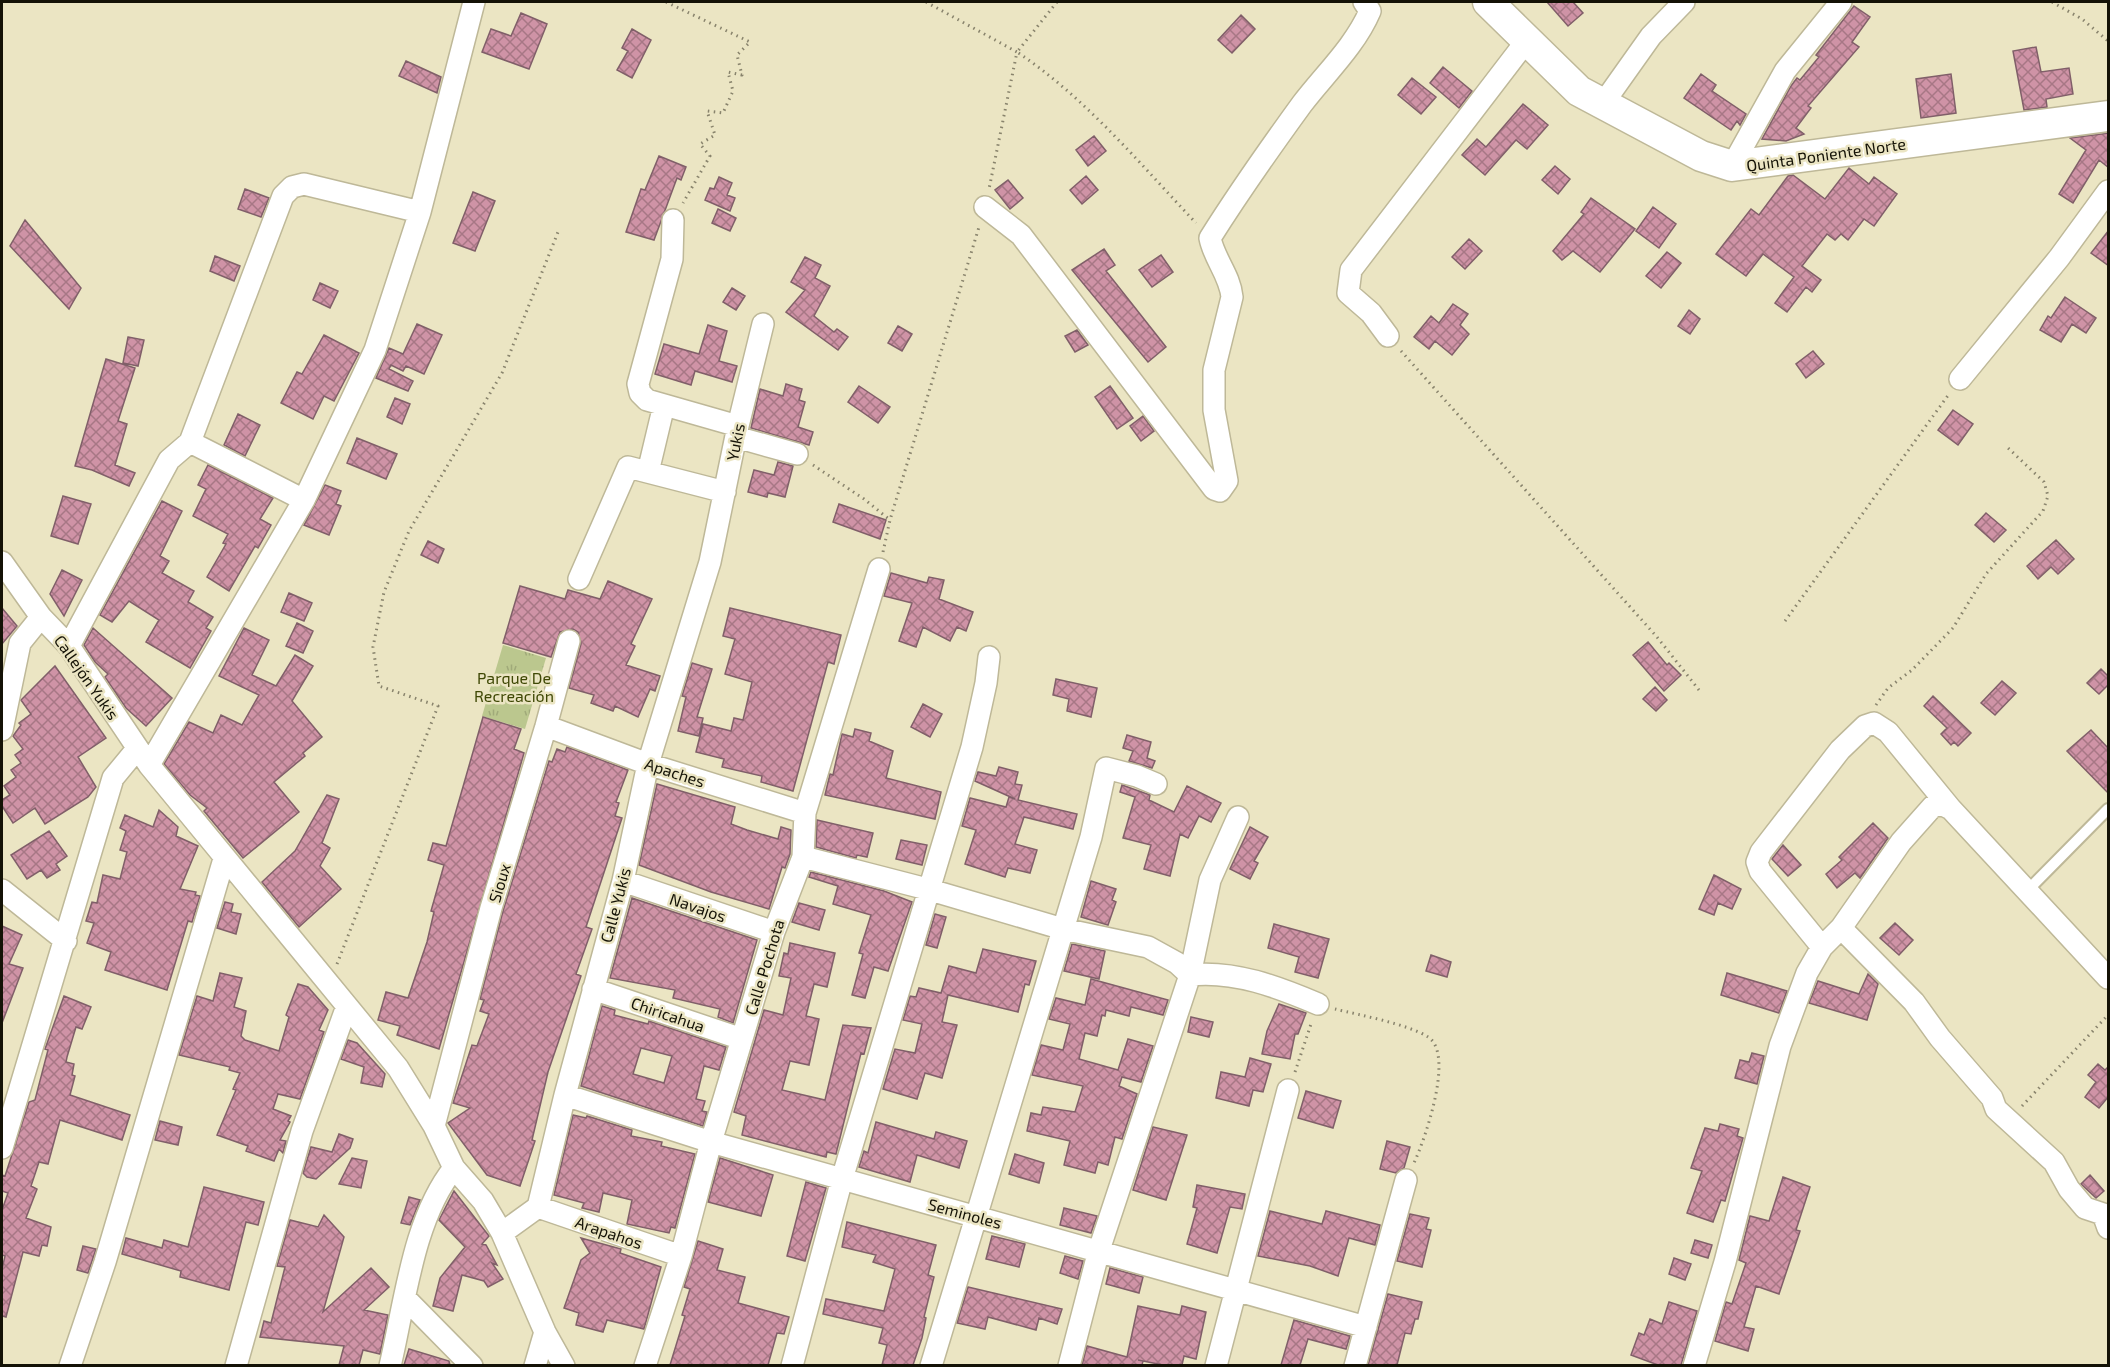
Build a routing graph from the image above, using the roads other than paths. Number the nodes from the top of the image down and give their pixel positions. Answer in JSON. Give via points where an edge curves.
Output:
{"nodes":[{"id":1,"x":474,"y":2,"type":"edge"},
{"id":2,"x":1364,"y":2,"type":"edge"},
{"id":3,"x":1488,"y":2,"type":"edge"},
{"id":4,"x":1684,"y":2,"type":"edge"},
{"id":5,"x":1841,"y":2,"type":"edge"},
{"id":6,"x":1528,"y":39,"type":"junction"},
{"id":7,"x":1602,"y":105,"type":"junction"},
{"id":8,"x":2109,"y":116,"type":"edge"},
{"id":9,"x":1732,"y":166,"type":"junction"},
{"id":10,"x":2109,"y":191,"type":"edge"},
{"id":11,"x":985,"y":207,"type":"road end"},
{"id":12,"x":420,"y":212,"type":"junction"},
{"id":13,"x":673,"y":220,"type":"road end"},
{"id":14,"x":763,"y":324,"type":"dead end"},
{"id":15,"x":1388,"y":336,"type":"road end"},
{"id":16,"x":1960,"y":379,"type":"road end"},
{"id":17,"x":664,"y":405,"type":"junction"},
{"id":18,"x":737,"y":432,"type":"junction"},
{"id":19,"x":190,"y":442,"type":"junction"},
{"id":20,"x":797,"y":454,"type":"road end"},
{"id":21,"x":638,"y":470,"type":"junction"},
{"id":22,"x":725,"y":492,"type":"junction"},
{"id":23,"x":304,"y":500,"type":"junction"},
{"id":24,"x":2,"y":562,"type":"edge"},
{"id":25,"x":710,"y":562,"type":"joint"},
{"id":26,"x":879,"y":569,"type":"road end"},
{"id":27,"x":579,"y":579,"type":"dead end"},
{"id":28,"x":41,"y":617,"type":"junction"},
{"id":29,"x":569,"y":641,"type":"dead end"},
{"id":30,"x":69,"y":646,"type":"junction"},
{"id":31,"x":989,"y":657,"type":"dead end"},
{"id":32,"x":546,"y":726,"type":"junction"},
{"id":33,"x":2,"y":730,"type":"edge"},
{"id":34,"x":143,"y":757,"type":"junction"},
{"id":35,"x":648,"y":764,"type":"junction"},
{"id":36,"x":1156,"y":784,"type":"dead end"},
{"id":37,"x":1951,"y":809,"type":"junction"},
{"id":38,"x":2109,"y":809,"type":"edge"},
{"id":39,"x":804,"y":813,"type":"junction"},
{"id":40,"x":1238,"y":817,"type":"dead end"},
{"id":41,"x":803,"y":857,"type":"junction"},
{"id":42,"x":224,"y":859,"type":"junction"},
{"id":43,"x":623,"y":881,"type":"junction"},
{"id":44,"x":927,"y":889,"type":"junction"},
{"id":45,"x":2,"y":890,"type":"edge"},
{"id":46,"x":2027,"y":891,"type":"junction"},
{"id":47,"x":1841,"y":928,"type":"junction"},
{"id":48,"x":1063,"y":929,"type":"junction"},
{"id":49,"x":774,"y":932,"type":"junction"},
{"id":50,"x":66,"y":940,"type":"junction"},
{"id":51,"x":1822,"y":947,"type":"junction"},
{"id":52,"x":1190,"y":975,"type":"junction"},
{"id":53,"x":2109,"y":978,"type":"edge"},
{"id":54,"x":593,"y":988,"type":"junction"},
{"id":55,"x":1318,"y":1004,"type":"road end"},
{"id":56,"x":347,"y":1006,"type":"junction"},
{"id":57,"x":742,"y":1039,"type":"junction"},
{"id":58,"x":1288,"y":1090,"type":"road end"},
{"id":59,"x":565,"y":1095,"type":"junction"},
{"id":60,"x":5,"y":1126,"type":"edge"},
{"id":61,"x":434,"y":1126,"type":"junction"},
{"id":62,"x":711,"y":1142,"type":"junction"},
{"id":63,"x":2,"y":1148,"type":"edge"},
{"id":64,"x":454,"y":1168,"type":"junction"},
{"id":65,"x":842,"y":1179,"type":"junction"},
{"id":66,"x":1406,"y":1180,"type":"road end"},
{"id":67,"x":538,"y":1208,"type":"junction"},
{"id":68,"x":976,"y":1216,"type":"junction"},
{"id":69,"x":2109,"y":1228,"type":"edge"},
{"id":70,"x":502,"y":1233,"type":"junction"},
{"id":71,"x":1099,"y":1250,"type":"junction"},
{"id":72,"x":681,"y":1256,"type":"junction"},
{"id":73,"x":1237,"y":1290,"type":"junction"},
{"id":74,"x":406,"y":1299,"type":"junction"},
{"id":75,"x":1366,"y":1327,"type":"junction"},
{"id":76,"x":545,"y":1332,"type":"junction"},
{"id":77,"x":70,"y":1365,"type":"edge"},
{"id":78,"x":236,"y":1365,"type":"edge"},
{"id":79,"x":390,"y":1365,"type":"edge"},
{"id":80,"x":472,"y":1365,"type":"edge"},
{"id":81,"x":535,"y":1365,"type":"edge"},
{"id":82,"x":564,"y":1365,"type":"edge"},
{"id":83,"x":645,"y":1365,"type":"edge"},
{"id":84,"x":792,"y":1365,"type":"edge"},
{"id":85,"x":930,"y":1365,"type":"edge"},
{"id":86,"x":1069,"y":1365,"type":"edge"},
{"id":87,"x":1216,"y":1365,"type":"edge"},
{"id":88,"x":1355,"y":1365,"type":"edge"},
{"id":89,"x":1694,"y":1365,"type":"edge"}],
"edges":[{"from":1,"to":12,"type":"street"},
{"from":2,"to":11,"type":"street","via":[[1370,11],[1363,28],[1303,103],[1210,238],[1231,285],[1232,297],[1214,370],[1214,410],[1227,481],[1220,491],[1214,489],[1021,235]]},
{"from":3,"to":6,"type":"street","name":"Quinta Poniente Norte"},
{"from":4,"to":7,"type":"street","via":[[1651,36]]},
{"from":5,"to":9,"type":"street","via":[[1785,71]]},
{"from":6,"to":7,"type":"street","name":"Quinta Poniente Norte","via":[[1580,91]]},
{"from":6,"to":15,"type":"street","via":[[1351,270],[1348,293],[1371,313]]},
{"from":7,"to":9,"type":"street","name":"Quinta Poniente Norte","via":[[1701,156]]},
{"from":8,"to":9,"type":"street","name":"Quinta Poniente Norte"},
{"from":10,"to":16,"type":"street"},
{"from":12,"to":19,"type":"street","via":[[304,184],[292,187],[283,196]]},
{"from":12,"to":23,"type":"street","via":[[375,350]]},
{"from":13,"to":17,"type":"street","via":[[672,259],[638,384],[647,400]]},
{"from":14,"to":18,"type":"street","name":"Yukis"},
{"from":17,"to":18,"type":"street"},
{"from":17,"to":21,"type":"street"},
{"from":18,"to":20,"type":"street"},
{"from":18,"to":22,"type":"street","name":"Yukis"},
{"from":19,"to":23,"type":"street"},
{"from":19,"to":30,"type":"street","via":[[169,460]]},
{"from":21,"to":22,"type":"street"},
{"from":21,"to":27,"type":"street"},
{"from":22,"to":25,"type":"street","name":"Yukis"},
{"from":23,"to":34,"type":"street"},
{"from":24,"to":28,"type":"street","name":"Callejón Yukis"},
{"from":25,"to":35,"type":"street","name":"Calle Yukis"},
{"from":26,"to":39,"type":"street","name":"Calle Pochota"},
{"from":28,"to":30,"type":"street","name":"Callejón Yukis"},
{"from":28,"to":33,"type":"street","via":[[20,643]]},
{"from":29,"to":32,"type":"street","name":"Sioux"},
{"from":30,"to":34,"type":"street","name":"Callejón Yukis"},
{"from":31,"to":44,"type":"street","via":[[974,740]]},
{"from":32,"to":35,"type":"street","name":"Apaches"},
{"from":32,"to":61,"type":"street","name":"Sioux","via":[[491,908]]},
{"from":34,"to":42,"type":"street","name":"Callejón Yukis"},
{"from":34,"to":50,"type":"street","via":[[113,778]]},
{"from":35,"to":39,"type":"street","name":"Apaches"},
{"from":35,"to":43,"type":"street","name":"Calle Yukis"},
{"from":36,"to":48,"type":"street","via":[[1106,768],[1092,837]]},
{"from":37,"to":46,"type":"street"},
{"from":37,"to":47,"type":"street","via":[[1933,806],[1901,842]]},
{"from":37,"to":51,"type":"street","via":[[1888,732],[1874,723],[1865,726],[1840,750],[1757,862],[1760,871]]},
{"from":38,"to":46,"type":"lane"},
{"from":39,"to":41,"type":"street","name":"Calle Pochota"},
{"from":40,"to":52,"type":"street","via":[[1210,880]]},
{"from":41,"to":44,"type":"street"},
{"from":41,"to":49,"type":"street","name":"Calle Pochota"},
{"from":42,"to":56,"type":"street","name":"Callejón Yukis"},
{"from":42,"to":77,"type":"street","via":[[105,1262]]},
{"from":43,"to":49,"type":"street","name":"Navajos"},
{"from":43,"to":54,"type":"street","name":"Calle Yukis"},
{"from":44,"to":48,"type":"street"},
{"from":44,"to":65,"type":"street"},
{"from":45,"to":50,"type":"street"},
{"from":46,"to":53,"type":"street"},
{"from":47,"to":51,"type":"street"},
{"from":47,"to":69,"type":"street","via":[[1914,1002],[1992,1098],[1996,1109],[2054,1162],[2085,1209],[2103,1214]]},
{"from":48,"to":52,"type":"street","via":[[1148,947]]},
{"from":48,"to":68,"type":"street"},
{"from":49,"to":57,"type":"street","name":"Calle Pochota"},
{"from":50,"to":60,"type":"street"},
{"from":51,"to":89,"type":"street","via":[[1807,973],[1786,1029]]},
{"from":52,"to":55,"type":"street","via":[[1213,973],[1278,987]]},
{"from":52,"to":71,"type":"street"},
{"from":54,"to":57,"type":"street","name":"Chiricahua"},
{"from":54,"to":59,"type":"street","name":"Calle Yukis"},
{"from":56,"to":61,"type":"street","name":"Callejón Yukis","via":[[398,1068]]},
{"from":56,"to":78,"type":"street","via":[[302,1131]]},
{"from":57,"to":62,"type":"street","name":"Calle Pochota"},
{"from":58,"to":73,"type":"street"},
{"from":59,"to":62,"type":"street","name":"Seminoles"},
{"from":59,"to":67,"type":"street","name":"Calle Yukis"},
{"from":60,"to":63,"type":"street"},
{"from":61,"to":64,"type":"street","name":"Callejón Yukis"},
{"from":62,"to":65,"type":"street","name":"Seminoles"},
{"from":62,"to":72,"type":"street","name":"Calle Pochota"},
{"from":64,"to":70,"type":"street","name":"Callejón Yukis","via":[[483,1201]]},
{"from":64,"to":74,"type":"street","via":[[438,1188],[416,1252]]},
{"from":65,"to":68,"type":"street","name":"Seminoles"},
{"from":65,"to":84,"type":"street"},
{"from":66,"to":75,"type":"street"},
{"from":67,"to":70,"type":"street"},
{"from":67,"to":72,"type":"street","name":"Arapahos"},
{"from":68,"to":71,"type":"street","name":"Seminoles"},
{"from":68,"to":85,"type":"street"},
{"from":70,"to":76,"type":"street","name":"Callejón Yukis"},
{"from":71,"to":73,"type":"street","name":"Seminoles"},
{"from":71,"to":86,"type":"street"},
{"from":72,"to":83,"type":"street","name":"Calle Pochota"},
{"from":73,"to":75,"type":"street","name":"Seminoles"},
{"from":73,"to":87,"type":"street"},
{"from":74,"to":79,"type":"street"},
{"from":74,"to":80,"type":"street"},
{"from":75,"to":88,"type":"street"},
{"from":76,"to":81,"type":"street"},
{"from":76,"to":82,"type":"street","name":"Callejón Yukis"}]}
